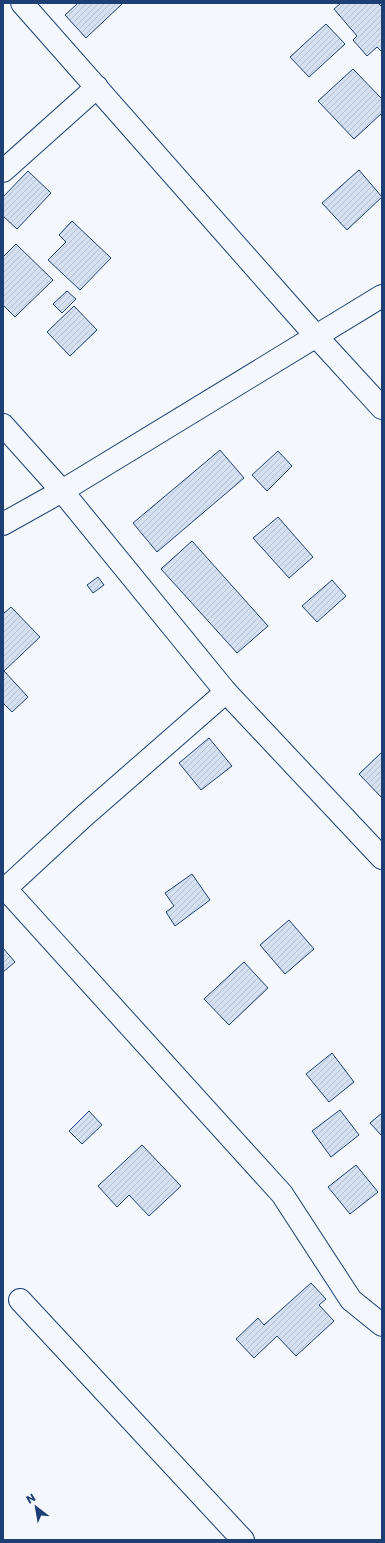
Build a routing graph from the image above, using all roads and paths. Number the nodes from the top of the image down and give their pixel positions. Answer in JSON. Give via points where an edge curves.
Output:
{"nodes":[{"id":1,"x":22,"y":3,"type":"edge"},
{"id":2,"x":97,"y":87,"type":"junction"},
{"id":3,"x":3,"y":171,"type":"edge"},
{"id":4,"x":382,"y":296,"type":"edge"},
{"id":5,"x":316,"y":336,"type":"junction"},
{"id":6,"x":382,"y":408,"type":"edge"},
{"id":7,"x":3,"y":425,"type":"edge"},
{"id":8,"x":62,"y":491,"type":"junction"},
{"id":9,"x":3,"y":524,"type":"edge"},
{"id":10,"x":226,"y":692,"type":"junction"},
{"id":11,"x":382,"y":858,"type":"edge"},
{"id":12,"x":4,"y":888,"type":"edge"},
{"id":13,"x":20,"y":1300,"type":"dead end"},
{"id":14,"x":382,"y":1325,"type":"edge"},
{"id":15,"x":243,"y":1540,"type":"edge"}],
"edges":[{"from":1,"to":2,"type":"street"},
{"from":2,"to":3,"type":"street"},
{"from":2,"to":5,"type":"street"},
{"from":4,"to":5,"type":"street"},
{"from":5,"to":6,"type":"street"},
{"from":5,"to":8,"type":"street"},
{"from":7,"to":8,"type":"street"},
{"from":8,"to":9,"type":"street"},
{"from":8,"to":10,"type":"street"},
{"from":10,"to":11,"type":"street"},
{"from":10,"to":12,"type":"street"},
{"from":12,"to":14,"type":"street","via":[[282,1194],[351,1300]]},
{"from":13,"to":15,"type":"street"}]}
